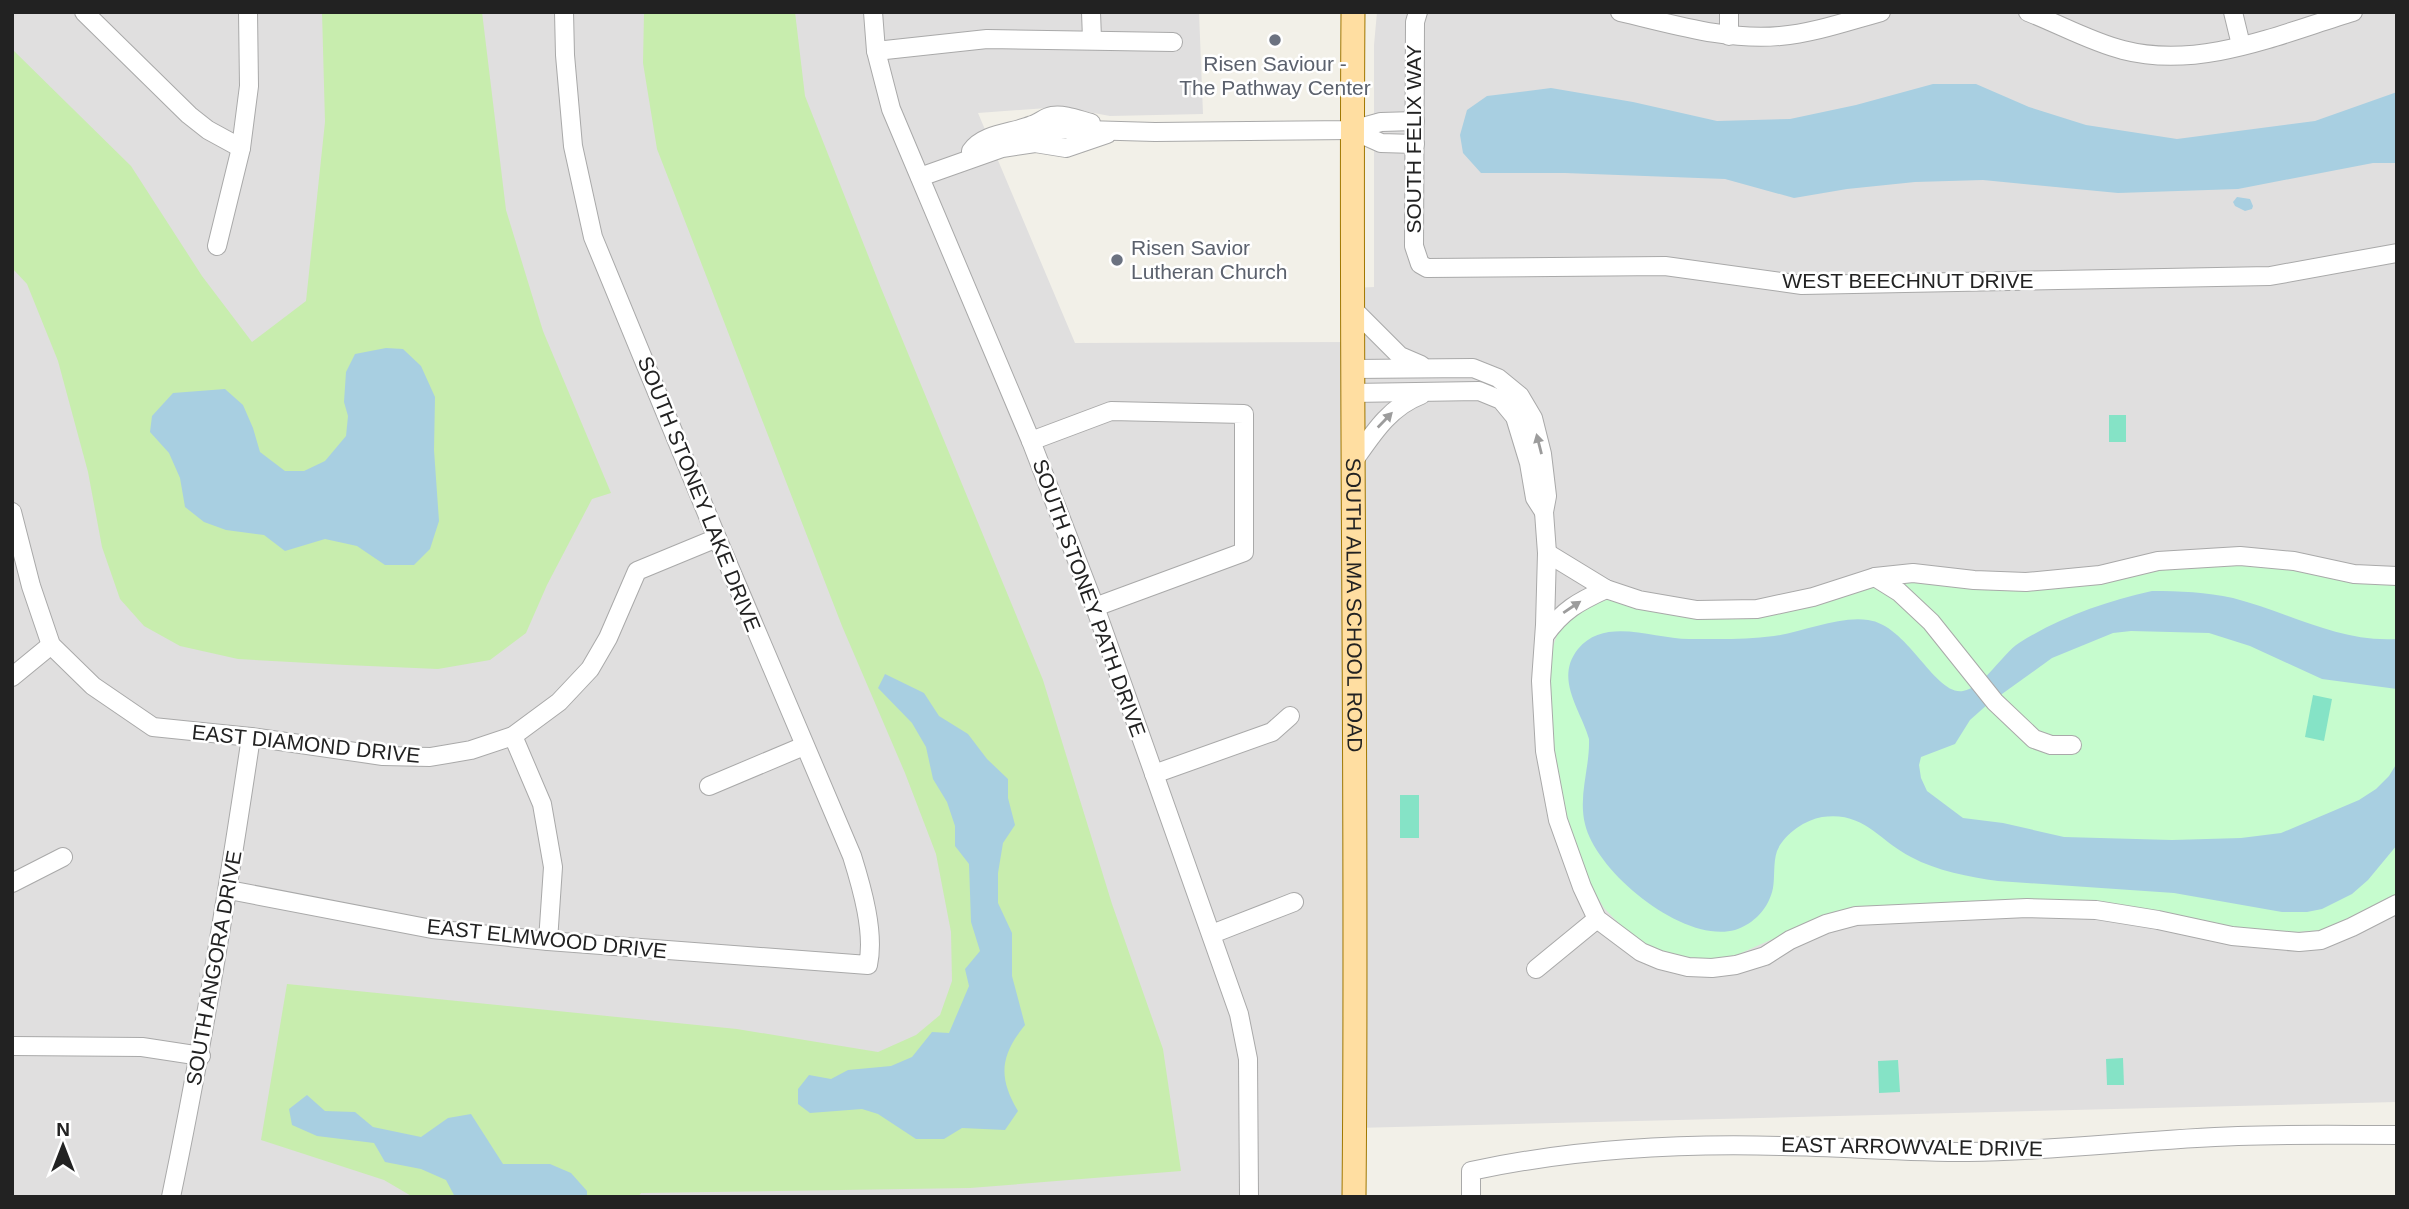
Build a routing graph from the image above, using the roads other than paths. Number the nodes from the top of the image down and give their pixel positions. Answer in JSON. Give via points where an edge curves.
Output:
{"nodes":[{"id":1,"x":85,"y":12,"type":"edge"},
{"id":2,"x":247,"y":12,"type":"edge"},
{"id":3,"x":564,"y":12,"type":"edge"},
{"id":4,"x":873,"y":12,"type":"edge"},
{"id":5,"x":1091,"y":12,"type":"edge"},
{"id":6,"x":1353,"y":12,"type":"edge"},
{"id":7,"x":1620,"y":12,"type":"edge"},
{"id":8,"x":1728,"y":12,"type":"edge"},
{"id":9,"x":1881,"y":12,"type":"edge"},
{"id":10,"x":2233,"y":12,"type":"edge"},
{"id":11,"x":2353,"y":12,"type":"edge"},
{"id":12,"x":1418,"y":13,"type":"edge"},
{"id":13,"x":2036,"y":14,"type":"edge"},
{"id":14,"x":1728,"y":36,"type":"junction"},
{"id":15,"x":1092,"y":39,"type":"junction"},
{"id":16,"x":1173,"y":42,"type":"dead end"},
{"id":17,"x":2241,"y":45,"type":"junction"},
{"id":18,"x":876,"y":51,"type":"junction"},
{"id":19,"x":1415,"y":121,"type":"junction"},
{"id":20,"x":1352,"y":130,"type":"junction"},
{"id":21,"x":1034,"y":132,"type":"junction"},
{"id":22,"x":1415,"y":144,"type":"junction"},
{"id":23,"x":241,"y":148,"type":"junction"},
{"id":24,"x":965,"y":159,"type":"junction"},
{"id":25,"x":919,"y":177,"type":"junction"},
{"id":26,"x":217,"y":247,"type":"dead end"},
{"id":27,"x":2397,"y":253,"type":"edge"},
{"id":28,"x":1420,"y":264,"type":"joint"},
{"id":29,"x":1352,"y":308,"type":"junction"},
{"id":30,"x":1429,"y":368,"type":"junction"},
{"id":31,"x":1352,"y":369,"type":"junction"},
{"id":32,"x":1489,"y":374,"type":"junction"},
{"id":33,"x":1430,"y":392,"type":"junction"},
{"id":34,"x":1352,"y":393,"type":"junction"},
{"id":35,"x":1484,"y":393,"type":"junction"},
{"id":36,"x":1031,"y":441,"type":"junction"},
{"id":37,"x":1353,"y":462,"type":"junction"},
{"id":38,"x":12,"y":512,"type":"edge"},
{"id":39,"x":1544,"y":512,"type":"junction"},
{"id":40,"x":717,"y":538,"type":"junction"},
{"id":41,"x":1547,"y":553,"type":"junction"},
{"id":42,"x":2397,"y":576,"type":"edge"},
{"id":43,"x":1875,"y":577,"type":"junction"},
{"id":44,"x":1606,"y":589,"type":"junction"},
{"id":45,"x":1095,"y":607,"type":"junction"},
{"id":46,"x":1545,"y":635,"type":"junction"},
{"id":47,"x":51,"y":645,"type":"junction"},
{"id":48,"x":12,"y":677,"type":"edge"},
{"id":49,"x":1290,"y":716,"type":"dead end"},
{"id":50,"x":513,"y":736,"type":"junction"},
{"id":51,"x":251,"y":737,"type":"junction"},
{"id":52,"x":2072,"y":745,"type":"dead end"},
{"id":53,"x":804,"y":746,"type":"junction"},
{"id":54,"x":1154,"y":774,"type":"junction"},
{"id":55,"x":709,"y":786,"type":"dead end"},
{"id":56,"x":63,"y":857,"type":"dead end"},
{"id":57,"x":12,"y":883,"type":"edge"},
{"id":58,"x":229,"y":890,"type":"junction"},
{"id":59,"x":1294,"y":902,"type":"dead end"},
{"id":60,"x":2397,"y":904,"type":"edge"},
{"id":61,"x":1597,"y":919,"type":"junction"},
{"id":62,"x":1212,"y":934,"type":"junction"},
{"id":63,"x":548,"y":941,"type":"junction"},
{"id":64,"x":868,"y":965,"type":"joint"},
{"id":65,"x":1535,"y":969,"type":"dead end"},
{"id":66,"x":12,"y":1046,"type":"edge"},
{"id":67,"x":201,"y":1056,"type":"junction"},
{"id":68,"x":2397,"y":1135,"type":"edge"},
{"id":69,"x":171,"y":1197,"type":"edge"},
{"id":70,"x":1249,"y":1197,"type":"edge"},
{"id":71,"x":1354,"y":1197,"type":"edge"},
{"id":72,"x":1471,"y":1197,"type":"edge"}],
"edges":[{"from":1,"to":23,"type":"street","via":[[189,116]]},
{"from":2,"to":23,"type":"street","via":[[250,86]]},
{"from":3,"to":40,"type":"street","name":"SOUTH STONEY LAKE DRIVE","via":[[573,146],[593,237]]},
{"from":4,"to":18,"type":"street","name":"SOUTH STONEY PATH DRIVE"},
{"from":5,"to":15,"type":"street"},
{"from":6,"to":20,"type":"main road","name":"SOUTH ALMA SCHOOL ROAD"},
{"from":7,"to":14,"type":"street"},
{"from":8,"to":14,"type":"street"},
{"from":9,"to":14,"type":"street","via":[[1803,33]]},
{"from":10,"to":17,"type":"street"},
{"from":11,"to":17,"type":"street"},
{"from":12,"to":19,"type":"street","name":"SOUTH FELIX WAY"},
{"from":13,"to":17,"type":"street","via":[[2122,50],[2165,57]]},
{"from":15,"to":16,"type":"street"},
{"from":15,"to":18,"type":"street","via":[[987,39]]},
{"from":18,"to":25,"type":"street","name":"SOUTH STONEY PATH DRIVE","via":[[891,109]]},
{"from":19,"to":20,"type":"street","via":[[1381,122]]},
{"from":19,"to":22,"type":"street","name":"SOUTH FELIX WAY"},
{"from":20,"to":21,"type":"street"},
{"from":20,"to":22,"type":"street","via":[[1381,143]]},
{"from":20,"to":29,"type":"main road","name":"SOUTH ALMA SCHOOL ROAD"},
{"from":21,"to":24,"type":"street"},
{"from":21,"to":24,"type":"street","via":[[998,135],[975,145]]},
{"from":22,"to":28,"type":"street","name":"SOUTH FELIX WAY","via":[[1414,246]]},
{"from":23,"to":26,"type":"street"},
{"from":24,"to":25,"type":"street"},
{"from":25,"to":36,"type":"street","name":"SOUTH STONEY PATH DRIVE"},
{"from":27,"to":28,"type":"street","name":"WEST BEECHNUT DRIVE","via":[[2270,276],[1802,285],[1665,266],[1427,268]]},
{"from":29,"to":30,"type":"street","via":[[1400,356]]},
{"from":29,"to":31,"type":"main road","name":"SOUTH ALMA SCHOOL ROAD"},
{"from":30,"to":31,"type":"street"},
{"from":30,"to":32,"type":"street","via":[[1473,368]]},
{"from":30,"to":33,"type":"street"},
{"from":31,"to":34,"type":"main road","name":"SOUTH ALMA SCHOOL ROAD"},
{"from":32,"to":35,"type":"street"},
{"from":39,"to":32,"type":"street","one_way":true,"via":[[1544,468],[1532,418],[1520,396]]},
{"from":33,"to":34,"type":"street"},
{"from":33,"to":35,"type":"street"},
{"from":37,"to":33,"type":"street","one_way":true,"via":[[1396,408]]},
{"from":34,"to":37,"type":"main road","name":"SOUTH ALMA SCHOOL ROAD"},
{"from":35,"to":39,"type":"street","via":[[1501,400],[1515,417],[1535,498]]},
{"from":36,"to":45,"type":"street","name":"SOUTH STONEY PATH DRIVE"},
{"from":36,"to":45,"type":"street","via":[[1111,411],[1244,414],[1244,552]]},
{"from":37,"to":71,"type":"main road","name":"SOUTH ALMA SCHOOL ROAD"},
{"from":38,"to":47,"type":"street","name":"EAST DIAMOND DRIVE","via":[[30,586]]},
{"from":39,"to":41,"type":"street"},
{"from":40,"to":50,"type":"street","name":"EAST DIAMOND DRIVE","via":[[637,571],[590,668],[559,702]]},
{"from":40,"to":53,"type":"street","name":"SOUTH STONEY LAKE DRIVE"},
{"from":41,"to":44,"type":"street"},
{"from":41,"to":46,"type":"street"},
{"from":42,"to":43,"type":"street","via":[[2240,556],[2158,561],[2100,575],[2026,582],[1913,573]]},
{"from":43,"to":44,"type":"street","via":[[1757,609],[1697,610]]},
{"from":43,"to":52,"type":"street","via":[[1931,622],[1995,702],[2034,739]]},
{"from":46,"to":44,"type":"street","one_way":true,"via":[[1573,605]]},
{"from":45,"to":54,"type":"street","name":"SOUTH STONEY PATH DRIVE"},
{"from":46,"to":61,"type":"street","via":[[1541,681],[1545,751],[1558,820]]},
{"from":47,"to":48,"type":"street"},
{"from":47,"to":51,"type":"street","name":"EAST DIAMOND DRIVE","via":[[93,686],[153,727]]},
{"from":49,"to":54,"type":"street","via":[[1272,732]]},
{"from":50,"to":51,"type":"street","name":"EAST DIAMOND DRIVE","via":[[430,757],[383,756]]},
{"from":50,"to":63,"type":"street","via":[[542,804],[553,867]]},
{"from":51,"to":58,"type":"street","name":"SOUTH ANGORA DRIVE"},
{"from":53,"to":55,"type":"street"},
{"from":53,"to":64,"type":"street","name":"SOUTH STONEY LAKE DRIVE","via":[[860,882],[871,950]]},
{"from":54,"to":62,"type":"street","name":"SOUTH STONEY PATH DRIVE"},
{"from":56,"to":57,"type":"street"},
{"from":58,"to":63,"type":"street","name":"EAST ELMWOOD DRIVE","via":[[432,929]]},
{"from":58,"to":67,"type":"street","name":"SOUTH ANGORA DRIVE"},
{"from":59,"to":62,"type":"street"},
{"from":60,"to":61,"type":"street","via":[[2321,940],[2299,942],[2232,936],[2085,909],[1856,916],[1826,924],[1765,956],[1712,968],[1688,967],[1641,952]]},
{"from":61,"to":65,"type":"street"},
{"from":62,"to":70,"type":"street","name":"SOUTH STONEY PATH DRIVE","via":[[1239,1014],[1248,1059]]},
{"from":63,"to":64,"type":"street","name":"EAST ELMWOOD DRIVE"},
{"from":66,"to":67,"type":"street","via":[[142,1047]]},
{"from":67,"to":69,"type":"street","name":"SOUTH ANGORA DRIVE"},
{"from":68,"to":72,"type":"street","name":"EAST ARROWVALE DRIVE","via":[[2236,1136],[2005,1152],[1705,1145],[1599,1150],[1471,1171]]}]}
